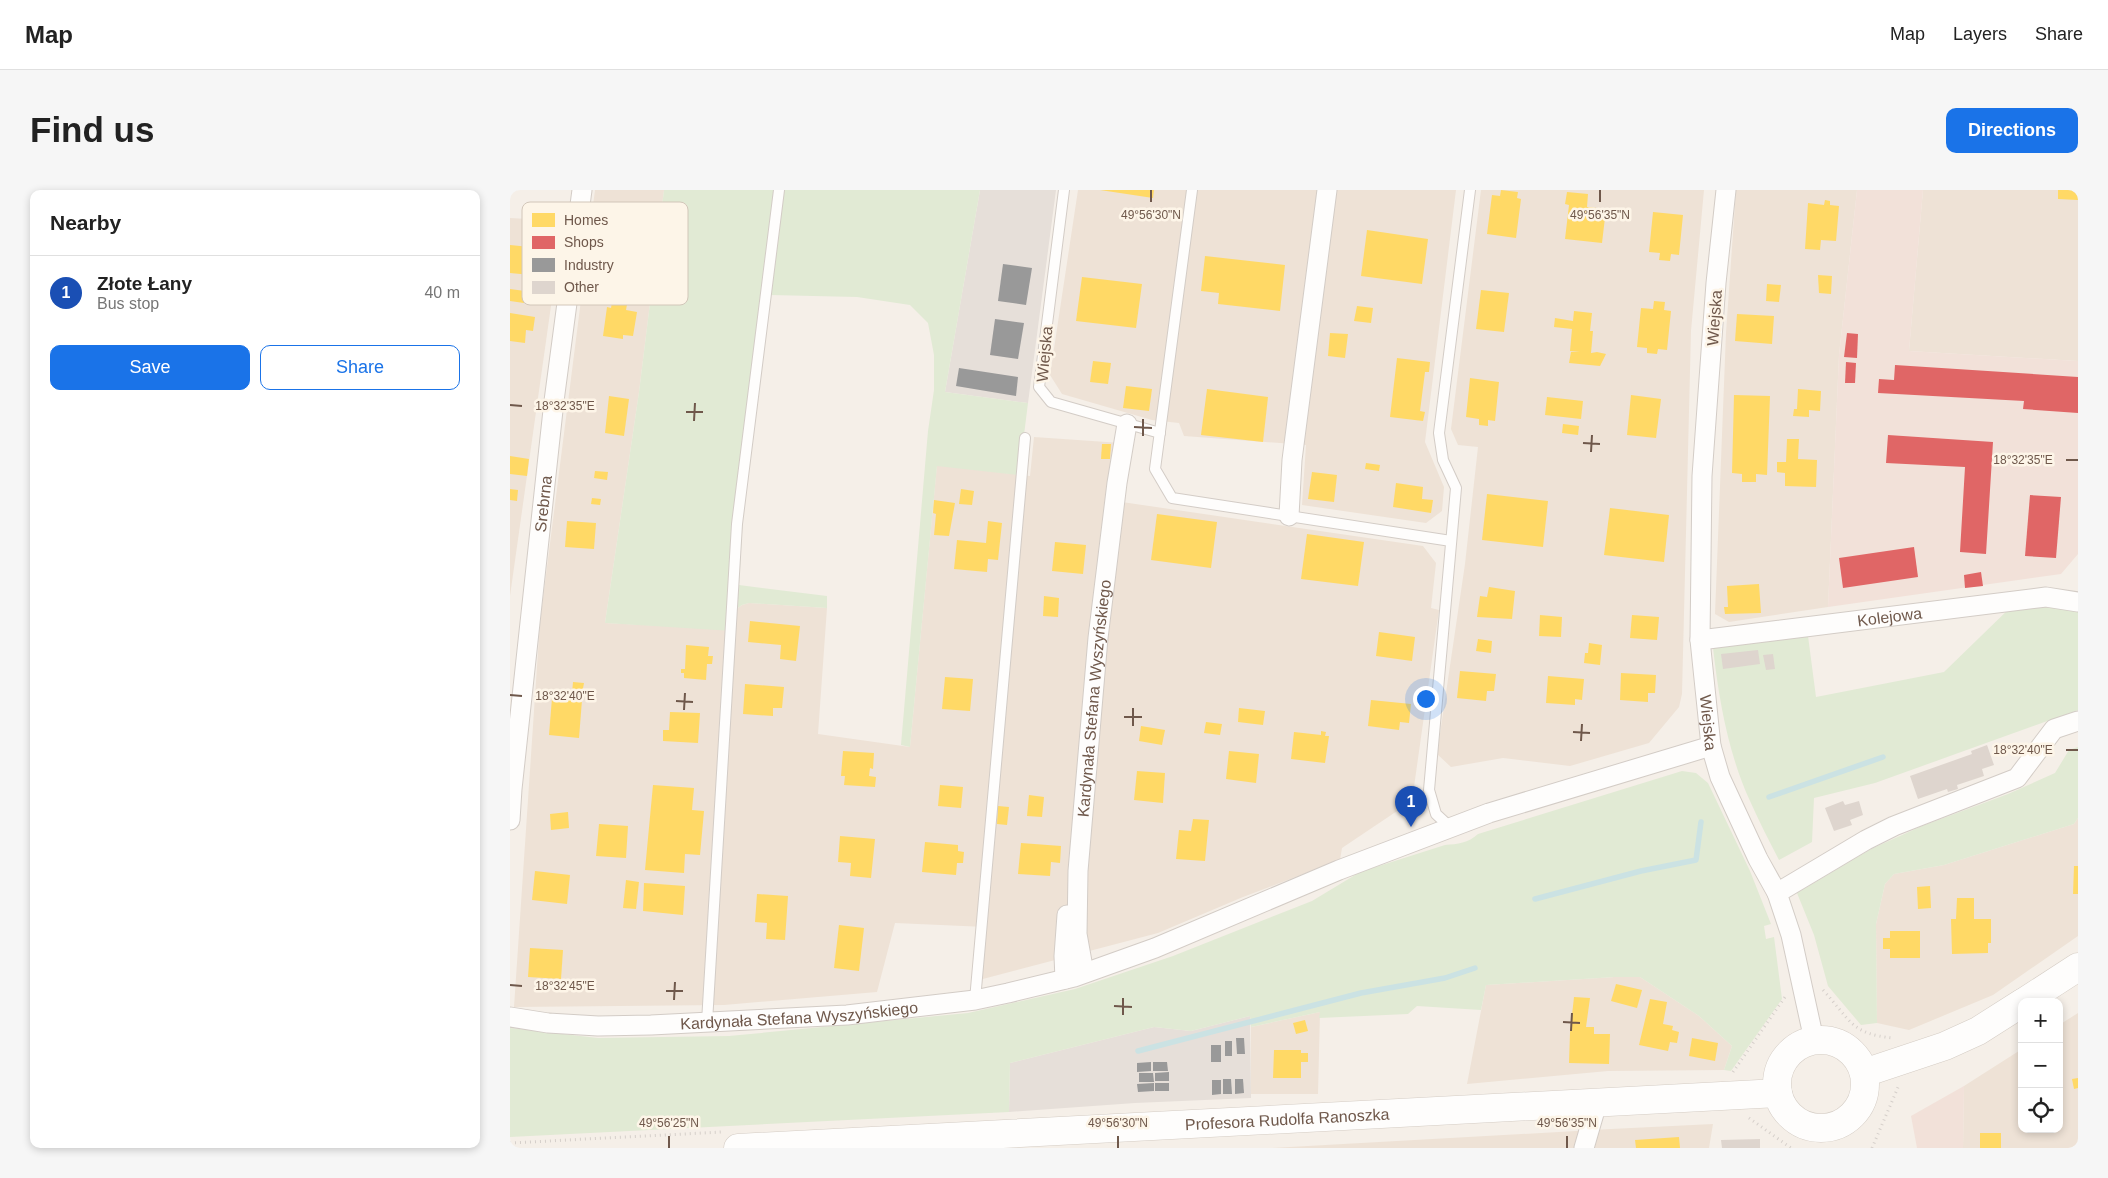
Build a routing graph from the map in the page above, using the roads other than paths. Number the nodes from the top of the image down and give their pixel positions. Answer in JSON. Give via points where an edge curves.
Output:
{"nodes":[{"id":1,"x":779,"y":190,"type":"edge"},
{"id":2,"x":1064,"y":190,"type":"edge"},
{"id":3,"x":1192,"y":190,"type":"edge"},
{"id":4,"x":1326,"y":190,"type":"edge"},
{"id":5,"x":1470,"y":190,"type":"edge"},
{"id":6,"x":1726,"y":190,"type":"edge"},
{"id":7,"x":566,"y":305,"type":"edge"},
{"id":8,"x":1127,"y":424,"type":"junction"},
{"id":9,"x":1160,"y":434,"type":"junction"},
{"id":10,"x":1025,"y":438,"type":"dead end"},
{"id":11,"x":1289,"y":516,"type":"junction"},
{"id":12,"x":1451,"y":541,"type":"junction"},
{"id":13,"x":2078,"y":602,"type":"edge"},
{"id":14,"x":1700,"y":640,"type":"junction"},
{"id":15,"x":2078,"y":721,"type":"edge"},
{"id":16,"x":1712,"y":746,"type":"junction"},
{"id":17,"x":510,"y":820,"type":"edge"},
{"id":18,"x":1082,"y":827,"type":"junction"},
{"id":19,"x":1451,"y":828,"type":"junction"},
{"id":20,"x":1776,"y":893,"type":"junction"},
{"id":21,"x":2078,"y":967,"type":"edge"},
{"id":22,"x":1084,"y":973,"type":"junction"},
{"id":23,"x":1065,"y":979,"type":"junction"},
{"id":24,"x":2031,"y":998,"type":"edge"},
{"id":25,"x":975,"y":1000,"type":"junction"},
{"id":26,"x":2018,"y":1006,"type":"edge"},
{"id":27,"x":510,"y":1017,"type":"edge"},
{"id":28,"x":708,"y":1022,"type":"junction"},
{"id":29,"x":1814,"y":1040,"type":"junction"},
{"id":30,"x":1864,"y":1074,"type":"junction"},
{"id":31,"x":1778,"y":1093,"type":"junction"},
{"id":32,"x":1596,"y":1102,"type":"junction"},
{"id":33,"x":1836,"y":1137,"type":"edge"},
{"id":34,"x":738,"y":1148,"type":"edge"},
{"id":35,"x":1584,"y":1148,"type":"edge"}],
"edges":[{"from":1,"to":28,"type":"lane","via":[[737,524]]},
{"from":2,"to":8,"type":"lane","name":"Wiejska","via":[[1038,387],[1051,402]]},
{"from":3,"to":9,"type":"lane"},
{"from":4,"to":11,"type":"street","via":[[1292,460]]},
{"from":5,"to":12,"type":"lane","via":[[1440,433],[1443,460],[1456,488]]},
{"from":6,"to":14,"type":"street","name":"Wiejska","via":[[1702,476]]},
{"from":7,"to":17,"type":"street","name":"Srebrna","via":[[552,410]]},
{"from":8,"to":9,"type":"lane","name":"Wiejska"},
{"from":8,"to":18,"type":"street","name":"Kardynała Stefana Wyszyńskiego","via":[[1098,638]]},
{"from":9,"to":11,"type":"lane","via":[[1155,469],[1172,498]]},
{"from":10,"to":25,"type":"lane"},
{"from":11,"to":12,"type":"lane"},
{"from":12,"to":19,"type":"lane","via":[[1429,790],[1436,814]]},
{"from":13,"to":14,"type":"street","name":"Kolejowa","via":[[2046,596]]},
{"from":14,"to":16,"type":"street","name":"Wiejska"},
{"from":15,"to":20,"type":"street","via":[[2054,729],[2017,778],[1894,826]]},
{"from":16,"to":19,"type":"street","name":"Wiejska","via":[[1489,813]]},
{"from":16,"to":20,"type":"street","via":[[1724,785]]},
{"from":18,"to":22,"type":"street","name":"Kardynała Stefana Wyszyńskiego","via":[[1077,934]]},
{"from":18,"to":23,"type":"street","via":[[1072,869]]},
{"from":19,"to":22,"type":"street","name":"Kardynała Stefana Wyszyńskiego","via":[[1339,870],[1155,948]]},
{"from":20,"to":29,"type":"street","via":[[1791,935]]},
{"from":21,"to":24,"type":"street"},
{"from":22,"to":23,"type":"street","name":"Kardynała Stefana Wyszyńskiego"},
{"from":23,"to":25,"type":"street","name":"Kardynała Stefana Wyszyńskiego"},
{"from":25,"to":28,"type":"street","name":"Kardynała Stefana Wyszyńskiego","via":[[847,1015]]},
{"from":26,"to":30,"type":"street","via":[[1978,1031]]},
{"from":27,"to":28,"type":"street","name":"Kardynała Stefana Wyszyńskiego","via":[[598,1026]]},
{"from":29,"to":30,"type":"street","via":[[1834,1042],[1850,1051]]},
{"from":29,"to":31,"type":"street","via":[[1789,1053],[1777,1079]]},
{"from":30,"to":33,"type":"street","via":[[1862,1100]]},
{"from":31,"to":32,"type":"street","name":"Profesora Rudolfa Ranoszka"},
{"from":31,"to":33,"type":"street","via":[[1786,1112],[1798,1122]]},
{"from":32,"to":34,"type":"street","name":"Profesora Rudolfa Ranoszka"},
{"from":32,"to":35,"type":"street"}]}
